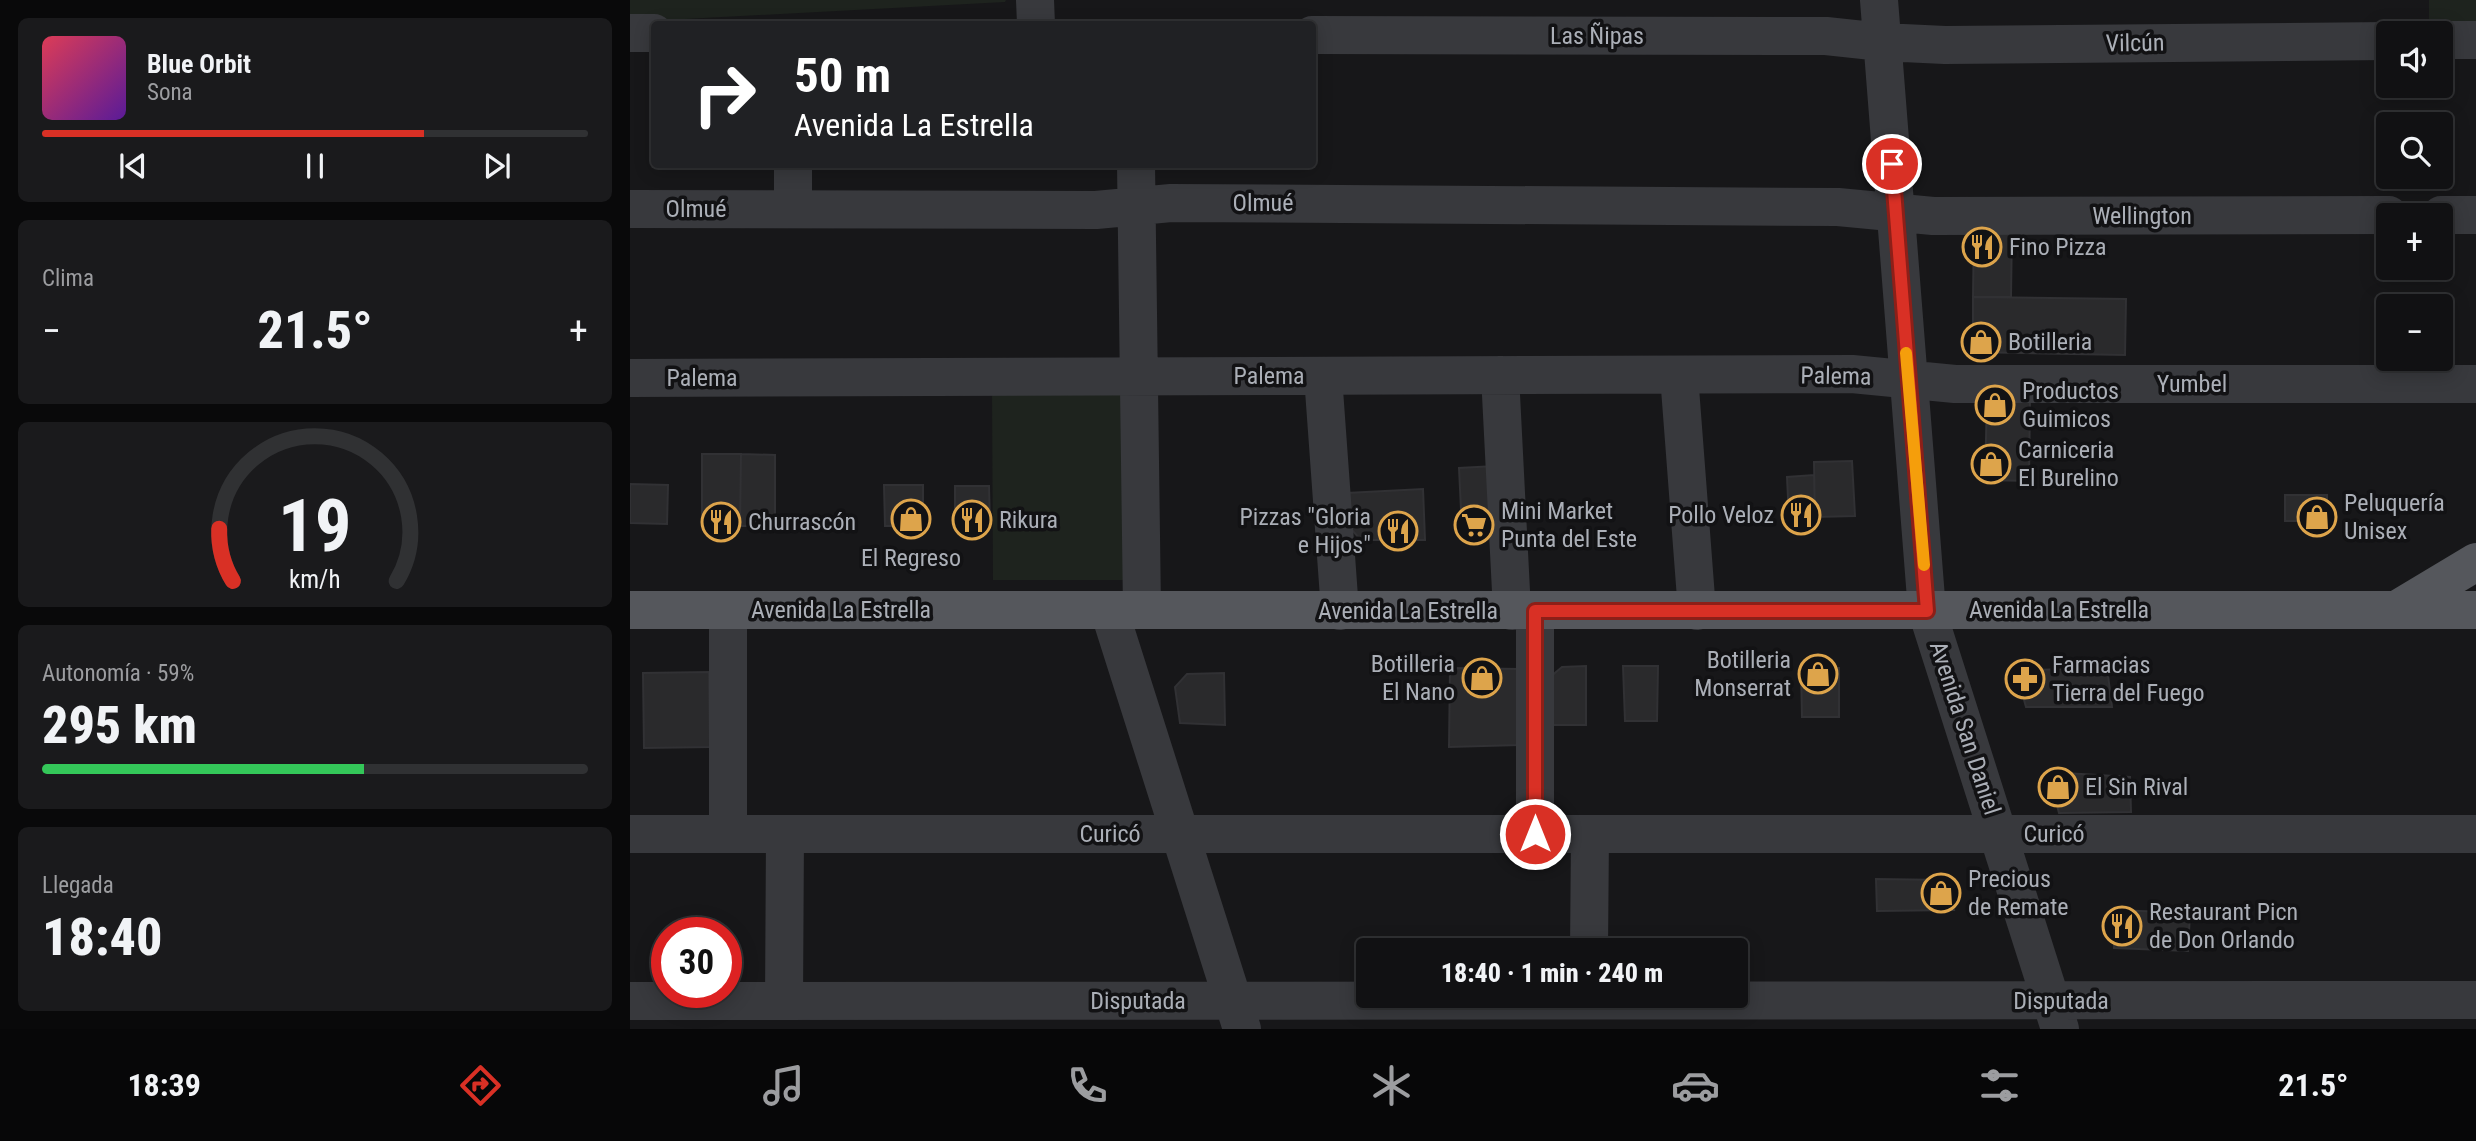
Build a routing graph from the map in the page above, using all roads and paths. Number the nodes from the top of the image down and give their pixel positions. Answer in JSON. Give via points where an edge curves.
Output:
{"nodes":[{"id":1,"x":1035,"y":0,"type":"edge"},
{"id":2,"x":1879,"y":0,"type":"edge"},
{"id":3,"x":1036,"y":21,"type":"edge"},
{"id":4,"x":630,"y":33,"type":"edge"},
{"id":5,"x":651,"y":33,"type":"edge"},
{"id":6,"x":1316,"y":34,"type":"edge"},
{"id":7,"x":2453,"y":40,"type":"edge"},
{"id":8,"x":2476,"y":40,"type":"edge"},
{"id":9,"x":2376,"y":41,"type":"edge"},
{"id":10,"x":1882,"y":42,"type":"junction"},
{"id":11,"x":793,"y":168,"type":"edge"},
{"id":12,"x":1136,"y":168,"type":"edge"},
{"id":13,"x":1137,"y":206,"type":"junction"},
{"id":14,"x":630,"y":209,"type":"edge"},
{"id":15,"x":793,"y":209,"type":"junction"},
{"id":16,"x":1895,"y":212,"type":"junction"},
{"id":17,"x":2376,"y":215,"type":"edge"},
{"id":18,"x":2453,"y":215,"type":"edge"},
{"id":19,"x":2476,"y":215,"type":"edge"},
{"id":20,"x":1500,"y":375,"type":"junction"},
{"id":21,"x":1679,"y":375,"type":"junction"},
{"id":22,"x":1139,"y":376,"type":"junction"},
{"id":23,"x":1323,"y":376,"type":"junction"},
{"id":24,"x":630,"y":378,"type":"edge"},
{"id":25,"x":1908,"y":380,"type":"junction"},
{"id":26,"x":2476,"y":384,"type":"edge"},
{"id":27,"x":2476,"y":562,"type":"edge"},
{"id":28,"x":630,"y":610,"type":"edge"},
{"id":29,"x":728,"y":610,"type":"junction"},
{"id":30,"x":1126,"y":610,"type":"junction"},
{"id":31,"x":2396,"y":610,"type":"junction"},
{"id":32,"x":2476,"y":610,"type":"edge"},
{"id":33,"x":1340,"y":611,"type":"junction"},
{"id":34,"x":1524,"y":611,"type":"junction"},
{"id":35,"x":1697,"y":611,"type":"junction"},
{"id":36,"x":1927,"y":611,"type":"junction"},
{"id":37,"x":630,"y":834,"type":"edge"},
{"id":38,"x":728,"y":834,"type":"junction"},
{"id":39,"x":785,"y":834,"type":"junction"},
{"id":40,"x":1181,"y":834,"type":"junction"},
{"id":41,"x":1535,"y":834,"type":"junction"},
{"id":42,"x":1590,"y":834,"type":"junction"},
{"id":43,"x":1998,"y":834,"type":"junction"},
{"id":44,"x":2476,"y":834,"type":"edge"},
{"id":45,"x":1589,"y":938,"type":"edge"},
{"id":46,"x":2476,"y":1000,"type":"edge"},
{"id":47,"x":784,"y":1001,"type":"junction"},
{"id":48,"x":630,"y":1002,"type":"edge"},
{"id":49,"x":1382,"y":1008,"type":"edge"},
{"id":50,"x":1622,"y":1008,"type":"edge"},
{"id":51,"x":839,"y":1015,"type":"edge"},
{"id":52,"x":1238,"y":1015,"type":"edge"},
{"id":53,"x":1646,"y":1015,"type":"edge"},
{"id":54,"x":2056,"y":1015,"type":"edge"}],
"edges":[{"from":1,"to":3,"type":"street"},
{"from":2,"to":10,"type":"street","name":"Avenida San Daniel"},
{"from":4,"to":5,"type":"street"},
{"from":6,"to":10,"type":"street","name":"Las Ñipas","via":[[1826,36]]},
{"from":7,"to":8,"type":"street"},
{"from":9,"to":10,"type":"street","name":"Vilcún"},
{"from":10,"to":16,"type":"street","name":"Avenida San Daniel"},
{"from":11,"to":15,"type":"street"},
{"from":12,"to":13,"type":"street"},
{"from":13,"to":15,"type":"street","name":"Olmué","via":[[1096,210]]},
{"from":13,"to":16,"type":"street","name":"Olmué","via":[[1171,202],[1838,207]]},
{"from":13,"to":22,"type":"street"},
{"from":14,"to":15,"type":"street","name":"Olmué"},
{"from":16,"to":17,"type":"street","name":"Wellington","via":[[1933,216]]},
{"from":16,"to":25,"type":"street","name":"Avenida San Daniel"},
{"from":18,"to":19,"type":"street"},
{"from":20,"to":21,"type":"street","name":"Palema"},
{"from":20,"to":23,"type":"street","name":"Palema"},
{"from":20,"to":34,"type":"street"},
{"from":21,"to":25,"type":"street","name":"Palema","via":[[1852,374]]},
{"from":21,"to":35,"type":"street"},
{"from":22,"to":23,"type":"street","name":"Palema"},
{"from":22,"to":24,"type":"street","name":"Palema"},
{"from":22,"to":30,"type":"street"},
{"from":23,"to":33,"type":"street"},
{"from":25,"to":26,"type":"street","name":"Yumbel","via":[[1955,384]]},
{"from":25,"to":36,"type":"street","name":"Avenida San Daniel"},
{"from":27,"to":31,"type":"main road"},
{"from":28,"to":29,"type":"main road","name":"Avenida La Estrella"},
{"from":29,"to":30,"type":"main road","name":"Avenida La Estrella"},
{"from":29,"to":38,"type":"street"},
{"from":30,"to":33,"type":"main road","name":"Avenida La Estrella"},
{"from":30,"to":40,"type":"street"},
{"from":31,"to":32,"type":"main road","name":"Avenida La Estrella"},
{"from":31,"to":36,"type":"main road","name":"Avenida La Estrella"},
{"from":33,"to":34,"type":"main road","name":"Avenida La Estrella"},
{"from":34,"to":35,"type":"main road","name":"Avenida La Estrella"},
{"from":34,"to":41,"type":"street"},
{"from":35,"to":36,"type":"main road","name":"Avenida La Estrella"},
{"from":36,"to":43,"type":"street","name":"Avenida San Daniel"},
{"from":37,"to":38,"type":"street","name":"Curicó"},
{"from":38,"to":39,"type":"street","name":"Curicó"},
{"from":39,"to":40,"type":"street","name":"Curicó"},
{"from":39,"to":47,"type":"street"},
{"from":40,"to":41,"type":"street","name":"Curicó"},
{"from":40,"to":52,"type":"street"},
{"from":41,"to":42,"type":"street","name":"Curicó"},
{"from":42,"to":43,"type":"street","name":"Curicó"},
{"from":42,"to":45,"type":"street"},
{"from":43,"to":44,"type":"street","name":"Curicó"},
{"from":43,"to":54,"type":"street","name":"Avenida San Daniel"},
{"from":46,"to":54,"type":"street","name":"Disputada"},
{"from":47,"to":48,"type":"street","name":"Disputada"},
{"from":47,"to":51,"type":"street","name":"Disputada"},
{"from":49,"to":52,"type":"street","name":"Disputada"},
{"from":50,"to":53,"type":"street","name":"Disputada"},
{"from":51,"to":52,"type":"street","name":"Disputada"},
{"from":53,"to":54,"type":"street","name":"Disputada"}]}
